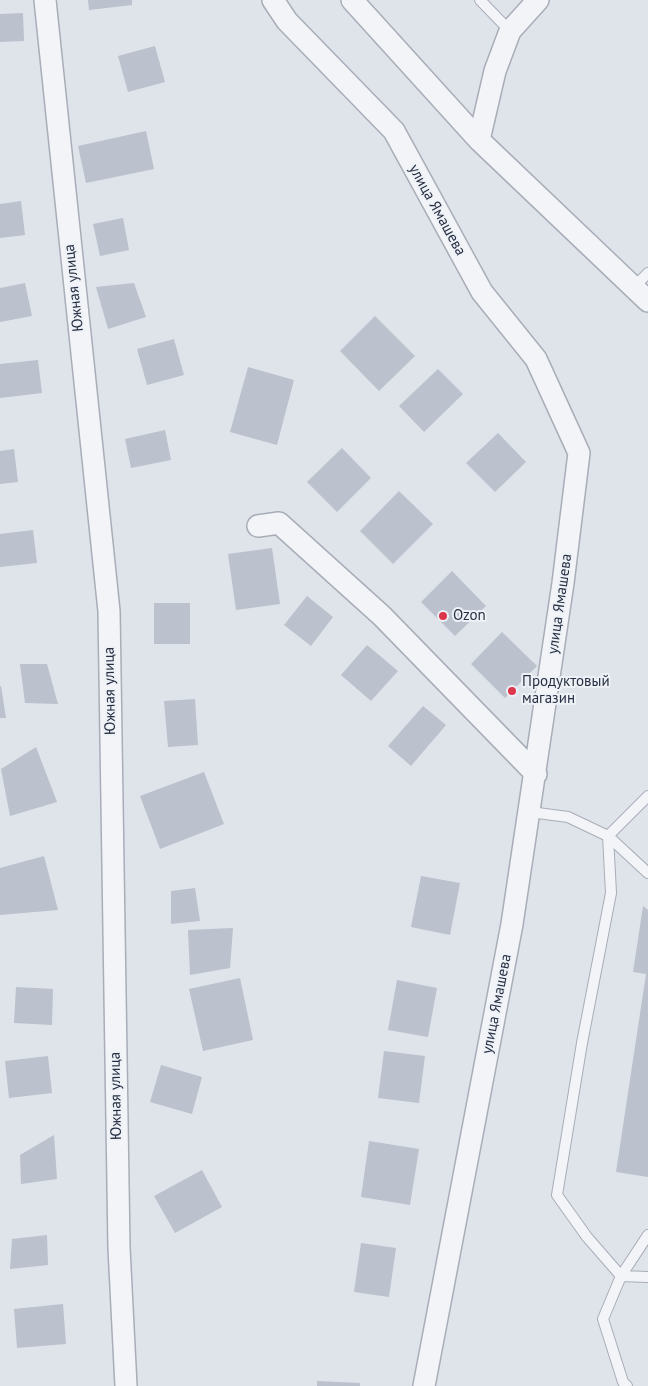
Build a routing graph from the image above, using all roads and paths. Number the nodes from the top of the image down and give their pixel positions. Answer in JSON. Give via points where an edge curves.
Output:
{"nodes":[{"id":1,"x":45,"y":0,"type":"edge"},
{"id":2,"x":273,"y":0,"type":"edge"},
{"id":3,"x":352,"y":0,"type":"edge"},
{"id":4,"x":480,"y":0,"type":"edge"},
{"id":5,"x":538,"y":0,"type":"edge"},
{"id":6,"x":510,"y":31,"type":"junction"},
{"id":7,"x":479,"y":140,"type":"junction"},
{"id":8,"x":643,"y":287,"type":"edge"},
{"id":9,"x":258,"y":526,"type":"dead end"},
{"id":10,"x":536,"y":774,"type":"junction"},
{"id":11,"x":648,"y":796,"type":"edge"},
{"id":12,"x":530,"y":812,"type":"junction"},
{"id":13,"x":608,"y":836,"type":"junction"},
{"id":14,"x":648,"y":873,"type":"edge"},
{"id":15,"x":648,"y":1235,"type":"edge"},
{"id":16,"x":621,"y":1276,"type":"junction"},
{"id":17,"x":648,"y":1277,"type":"edge"},
{"id":18,"x":126,"y":1386,"type":"edge"},
{"id":19,"x":424,"y":1386,"type":"edge"},
{"id":20,"x":627,"y":1386,"type":"edge"}],
"edges":[{"from":1,"to":18,"type":"street","name":"Южная улица","via":[[108,612],[119,1248]]},
{"from":2,"to":10,"type":"street","name":"улица Ямашева","via":[[287,21],[394,131],[482,292],[536,359],[579,453]]},
{"from":3,"to":7,"type":"street"},
{"from":4,"to":6,"type":"lane"},
{"from":5,"to":6,"type":"street"},
{"from":6,"to":7,"type":"street","via":[[495,72]]},
{"from":7,"to":8,"type":"street"},
{"from":9,"to":10,"type":"street","via":[[279,523],[382,616]]},
{"from":10,"to":12,"type":"street","name":"улица Ямашева"},
{"from":11,"to":13,"type":"lane"},
{"from":12,"to":13,"type":"lane","via":[[568,817]]},
{"from":12,"to":19,"type":"street","name":"улица Ямашева","via":[[512,924]]},
{"from":13,"to":14,"type":"lane"},
{"from":13,"to":16,"type":"lane","via":[[611,893],[557,1195]]},
{"from":15,"to":16,"type":"lane"},
{"from":16,"to":17,"type":"lane"},
{"from":16,"to":20,"type":"lane","via":[[603,1319]]}]}
